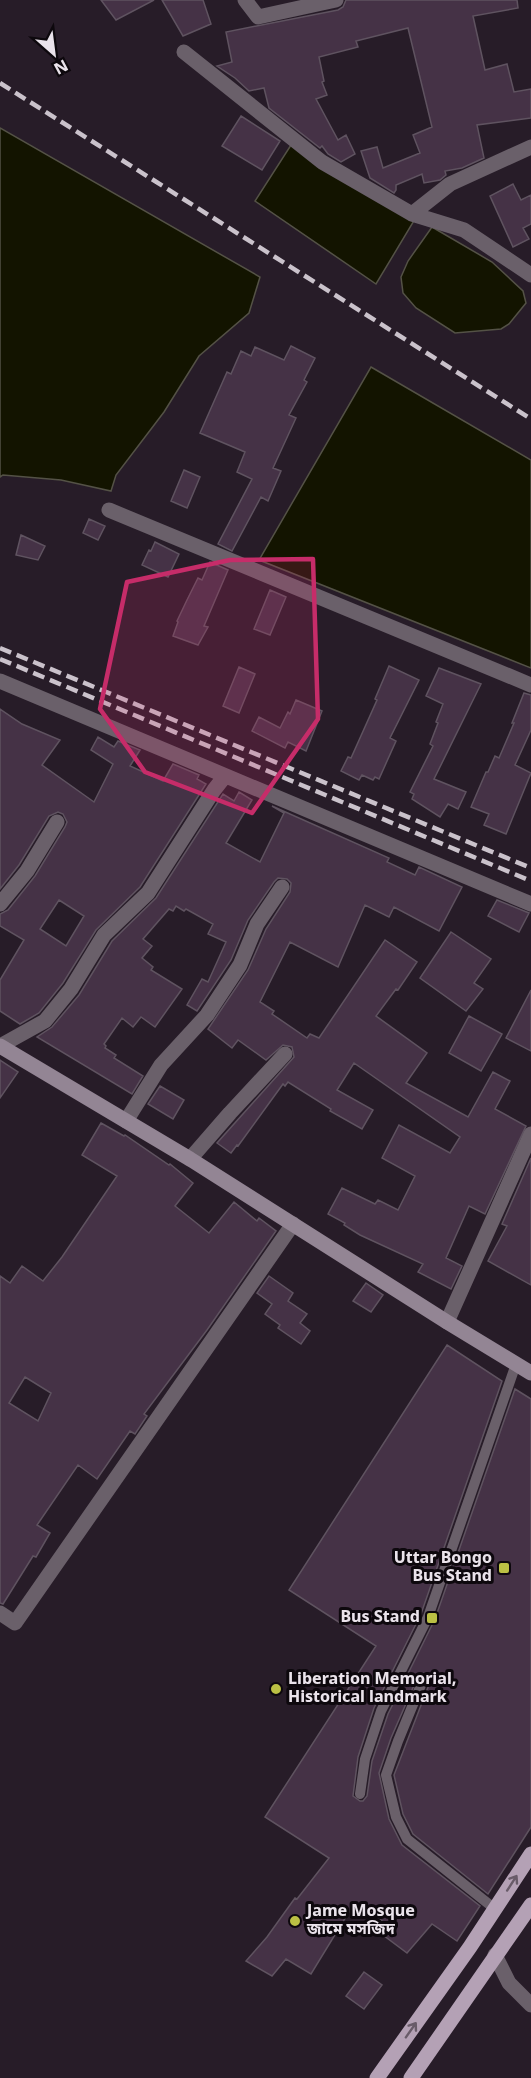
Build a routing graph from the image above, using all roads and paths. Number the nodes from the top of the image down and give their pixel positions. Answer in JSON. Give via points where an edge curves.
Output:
{"nodes":[{"id":1,"x":245,"y":0,"type":"edge"},
{"id":2,"x":336,"y":0,"type":"edge"},
{"id":3,"x":183,"y":52,"type":"dead end"},
{"id":4,"x":531,"y":147,"type":"edge"},
{"id":5,"x":412,"y":214,"type":"junction"},
{"id":6,"x":531,"y":275,"type":"edge"},
{"id":7,"x":109,"y":510,"type":"dead end"},
{"id":8,"x":0,"y":681,"type":"edge"},
{"id":9,"x":531,"y":685,"type":"edge"},
{"id":10,"x":225,"y":776,"type":"junction"},
{"id":11,"x":57,"y":822,"type":"dead end"},
{"id":12,"x":282,"y":887,"type":"dead end"},
{"id":13,"x":0,"y":904,"type":"edge"},
{"id":14,"x":531,"y":904,"type":"edge"},
{"id":15,"x":0,"y":1046,"type":"edge"},
{"id":16,"x":285,"y":1054,"type":"dead end"},
{"id":17,"x":126,"y":1121,"type":"junction"},
{"id":18,"x":531,"y":1134,"type":"edge"},
{"id":19,"x":190,"y":1159,"type":"junction"},
{"id":20,"x":293,"y":1224,"type":"junction"},
{"id":21,"x":447,"y":1322,"type":"junction"},
{"id":22,"x":516,"y":1364,"type":"junction"},
{"id":23,"x":531,"y":1373,"type":"edge"},
{"id":24,"x":0,"y":1613,"type":"edge"},
{"id":25,"x":423,"y":1680,"type":"dead end"},
{"id":26,"x":360,"y":1794,"type":"dead end"},
{"id":27,"x":531,"y":1854,"type":"edge"},
{"id":28,"x":531,"y":1905,"type":"edge"},
{"id":29,"x":495,"y":1909,"type":"junction"},
{"id":30,"x":493,"y":1959,"type":"junction"},
{"id":31,"x":531,"y":2005,"type":"edge"},
{"id":32,"x":377,"y":2078,"type":"edge"},
{"id":33,"x":411,"y":2078,"type":"edge"}],
"edges":[{"from":1,"to":2,"type":"street","via":[[258,17]]},
{"from":3,"to":5,"type":"street","via":[[322,162]]},
{"from":4,"to":5,"type":"street","via":[[450,184]]},
{"from":5,"to":6,"type":"street","via":[[464,230]]},
{"from":7,"to":9,"type":"street"},
{"from":8,"to":10,"type":"street"},
{"from":10,"to":14,"type":"street"},
{"from":10,"to":15,"type":"street","via":[[148,893],[104,935],[71,989],[45,1021]]},
{"from":11,"to":13,"type":"street","via":[[27,871]]},
{"from":12,"to":17,"type":"street","via":[[257,924],[240,965],[207,1015],[161,1065]]},
{"from":15,"to":17,"type":"main road"},
{"from":16,"to":19,"type":"street"},
{"from":17,"to":19,"type":"main road"},
{"from":18,"to":21,"type":"street"},
{"from":19,"to":20,"type":"main road"},
{"from":20,"to":21,"type":"main road"},
{"from":20,"to":24,"type":"street","via":[[15,1623]]},
{"from":21,"to":22,"type":"main road"},
{"from":22,"to":23,"type":"main road"},
{"from":22,"to":26,"type":"lane","via":[[428,1617],[381,1711],[365,1759]]},
{"from":25,"to":29,"type":"lane","via":[[386,1775],[396,1817],[407,1839]]},
{"from":29,"to":27,"type":"main road","one_way":true},
{"from":28,"to":30,"type":"main road"},
{"from":32,"to":29,"type":"main road","one_way":true},
{"from":30,"to":31,"type":"street"},
{"from":30,"to":33,"type":"main road"}]}
